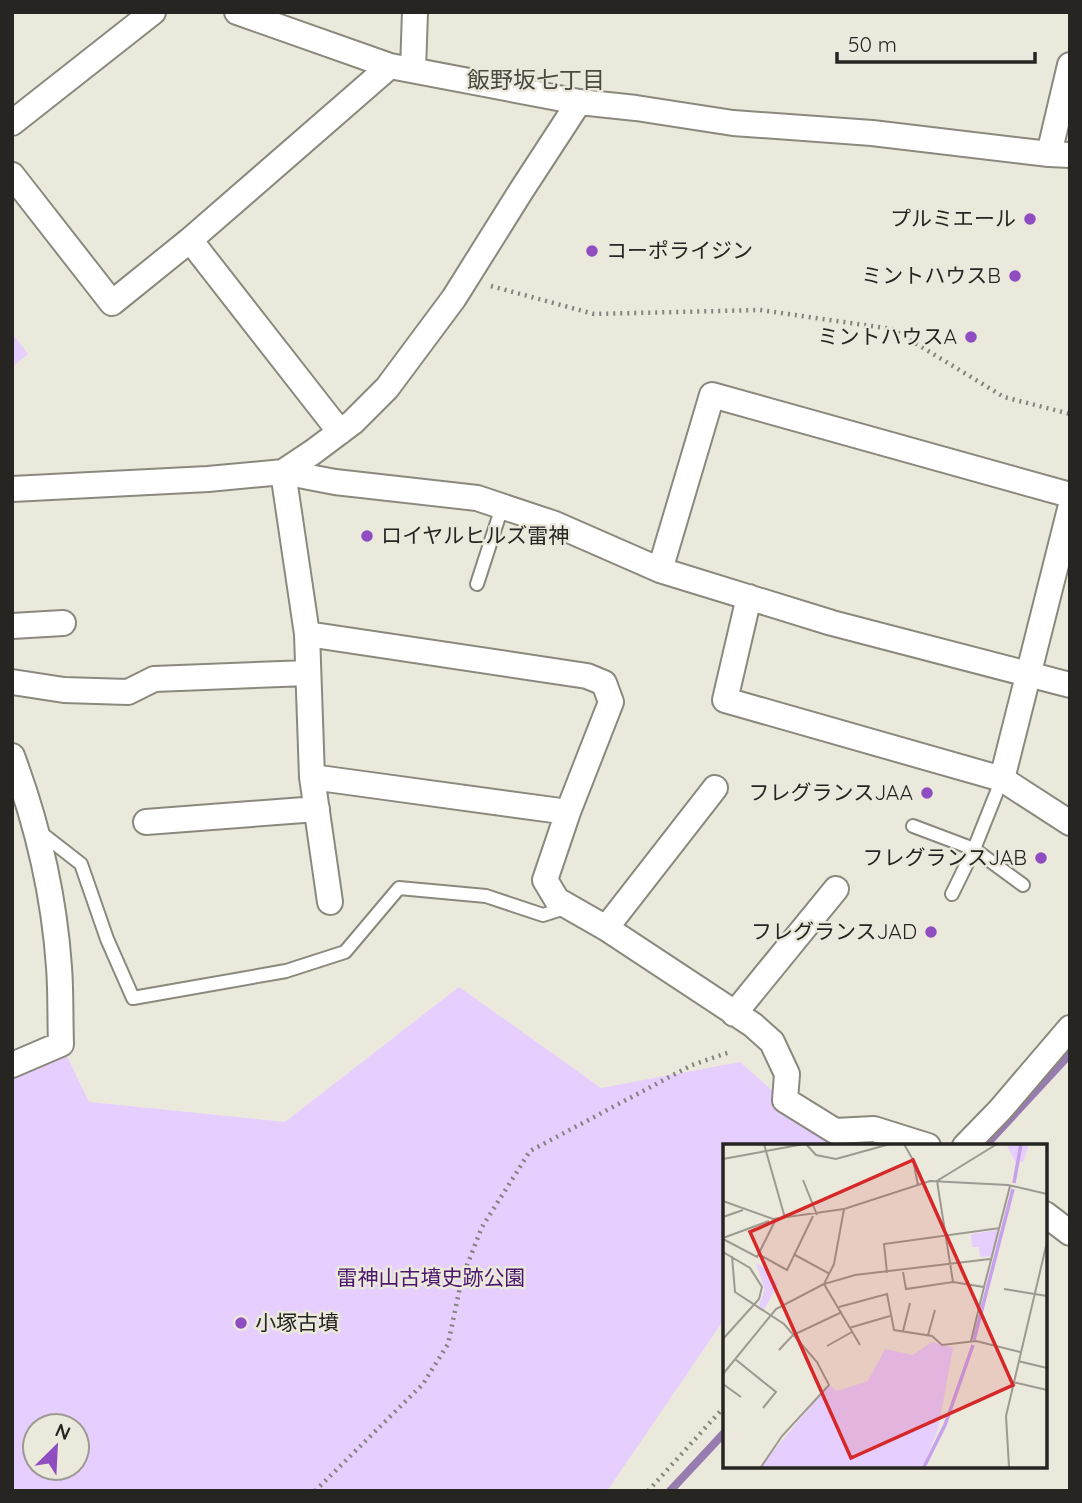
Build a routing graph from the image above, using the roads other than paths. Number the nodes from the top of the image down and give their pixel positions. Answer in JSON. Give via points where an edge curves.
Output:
{"nodes":[{"id":1,"x":153,"y":12,"type":"edge"},
{"id":2,"x":237,"y":12,"type":"edge"},
{"id":3,"x":415,"y":12,"type":"edge"},
{"id":4,"x":1070,"y":65,"type":"edge"},
{"id":5,"x":402,"y":68,"type":"junction"},
{"id":6,"x":579,"y":102,"type":"junction"},
{"id":7,"x":12,"y":123,"type":"edge"},
{"id":8,"x":1059,"y":154,"type":"edge"},
{"id":9,"x":12,"y":176,"type":"edge"},
{"id":10,"x":190,"y":240,"type":"junction"},
{"id":11,"x":340,"y":432,"type":"junction"},
{"id":12,"x":283,"y":472,"type":"junction"},
{"id":13,"x":12,"y":489,"type":"edge"},
{"id":14,"x":1070,"y":495,"type":"edge"},
{"id":15,"x":502,"y":506,"type":"junction"},
{"id":16,"x":1070,"y":509,"type":"edge"},
{"id":17,"x":660,"y":570,"type":"junction"},
{"id":18,"x":477,"y":584,"type":"dead end"},
{"id":19,"x":749,"y":597,"type":"junction"},
{"id":20,"x":63,"y":623,"type":"dead end"},
{"id":21,"x":12,"y":626,"type":"edge"},
{"id":22,"x":307,"y":634,"type":"junction"},
{"id":23,"x":309,"y":673,"type":"junction"},
{"id":24,"x":1029,"y":673,"type":"junction"},
{"id":25,"x":12,"y":682,"type":"edge"},
{"id":26,"x":1070,"y":685,"type":"edge"},
{"id":27,"x":12,"y":756,"type":"edge"},
{"id":28,"x":312,"y":777,"type":"junction"},
{"id":29,"x":1002,"y":779,"type":"junction"},
{"id":30,"x":715,"y":789,"type":"dead end"},
{"id":31,"x":317,"y":809,"type":"junction"},
{"id":32,"x":568,"y":813,"type":"junction"},
{"id":33,"x":146,"y":822,"type":"dead end"},
{"id":34,"x":1070,"y":823,"type":"edge"},
{"id":35,"x":913,"y":826,"type":"dead end"},
{"id":36,"x":35,"y":828,"type":"junction"},
{"id":37,"x":974,"y":849,"type":"junction"},
{"id":38,"x":1023,"y":885,"type":"dead end"},
{"id":39,"x":836,"y":890,"type":"dead end"},
{"id":40,"x":952,"y":894,"type":"dead end"},
{"id":41,"x":330,"y":902,"type":"dead end"},
{"id":42,"x":569,"y":907,"type":"junction"},
{"id":43,"x":606,"y":928,"type":"junction"},
{"id":44,"x":734,"y":1014,"type":"junction"},
{"id":45,"x":1070,"y":1028,"type":"edge"},
{"id":46,"x":12,"y":1065,"type":"edge"},
{"id":47,"x":922,"y":1144,"type":"edge"},
{"id":48,"x":967,"y":1144,"type":"edge"},
{"id":49,"x":1047,"y":1216,"type":"edge"},
{"id":50,"x":1070,"y":1233,"type":"edge"}],
"edges":[{"from":1,"to":7,"type":"street"},
{"from":2,"to":5,"type":"street"},
{"from":3,"to":5,"type":"street"},
{"from":4,"to":8,"type":"street"},
{"from":5,"to":6,"type":"street"},
{"from":5,"to":10,"type":"street"},
{"from":6,"to":8,"type":"street","via":[[733,123]]},
{"from":6,"to":11,"type":"street","via":[[454,298],[387,388]]},
{"from":9,"to":10,"type":"street","via":[[112,303]]},
{"from":10,"to":11,"type":"street"},
{"from":11,"to":12,"type":"street"},
{"from":12,"to":13,"type":"street"},
{"from":12,"to":15,"type":"street","via":[[477,498]]},
{"from":12,"to":22,"type":"street"},
{"from":14,"to":17,"type":"street","via":[[712,395]]},
{"from":15,"to":17,"type":"street"},
{"from":15,"to":18,"type":"lane"},
{"from":16,"to":24,"type":"street"},
{"from":17,"to":19,"type":"street"},
{"from":19,"to":24,"type":"street"},
{"from":19,"to":29,"type":"street","via":[[726,700]]},
{"from":20,"to":21,"type":"street"},
{"from":22,"to":23,"type":"street"},
{"from":22,"to":32,"type":"street","via":[[587,676],[604,683],[611,702]]},
{"from":23,"to":25,"type":"street","via":[[154,680],[128,692],[64,690]]},
{"from":23,"to":28,"type":"street"},
{"from":24,"to":26,"type":"street"},
{"from":24,"to":29,"type":"street"},
{"from":27,"to":36,"type":"street"},
{"from":28,"to":31,"type":"street"},
{"from":28,"to":32,"type":"street"},
{"from":29,"to":34,"type":"street"},
{"from":29,"to":37,"type":"lane"},
{"from":30,"to":43,"type":"street"},
{"from":31,"to":33,"type":"street"},
{"from":31,"to":41,"type":"street"},
{"from":32,"to":42,"type":"street","via":[[545,880],[557,900]]},
{"from":35,"to":37,"type":"lane"},
{"from":36,"to":42,"type":"lane","via":[[81,864],[133,998],[286,971],[345,952],[399,888],[486,896],[543,915]]},
{"from":36,"to":46,"type":"street","via":[[50,889],[60,967],[61,1044]]},
{"from":37,"to":38,"type":"lane"},
{"from":37,"to":40,"type":"lane"},
{"from":39,"to":44,"type":"street"},
{"from":42,"to":43,"type":"street"},
{"from":43,"to":44,"type":"street"},
{"from":44,"to":47,"type":"street","via":[[772,1042],[787,1074],[785,1100],[835,1131],[874,1129]]},
{"from":45,"to":48,"type":"street"},
{"from":49,"to":50,"type":"street"}]}
